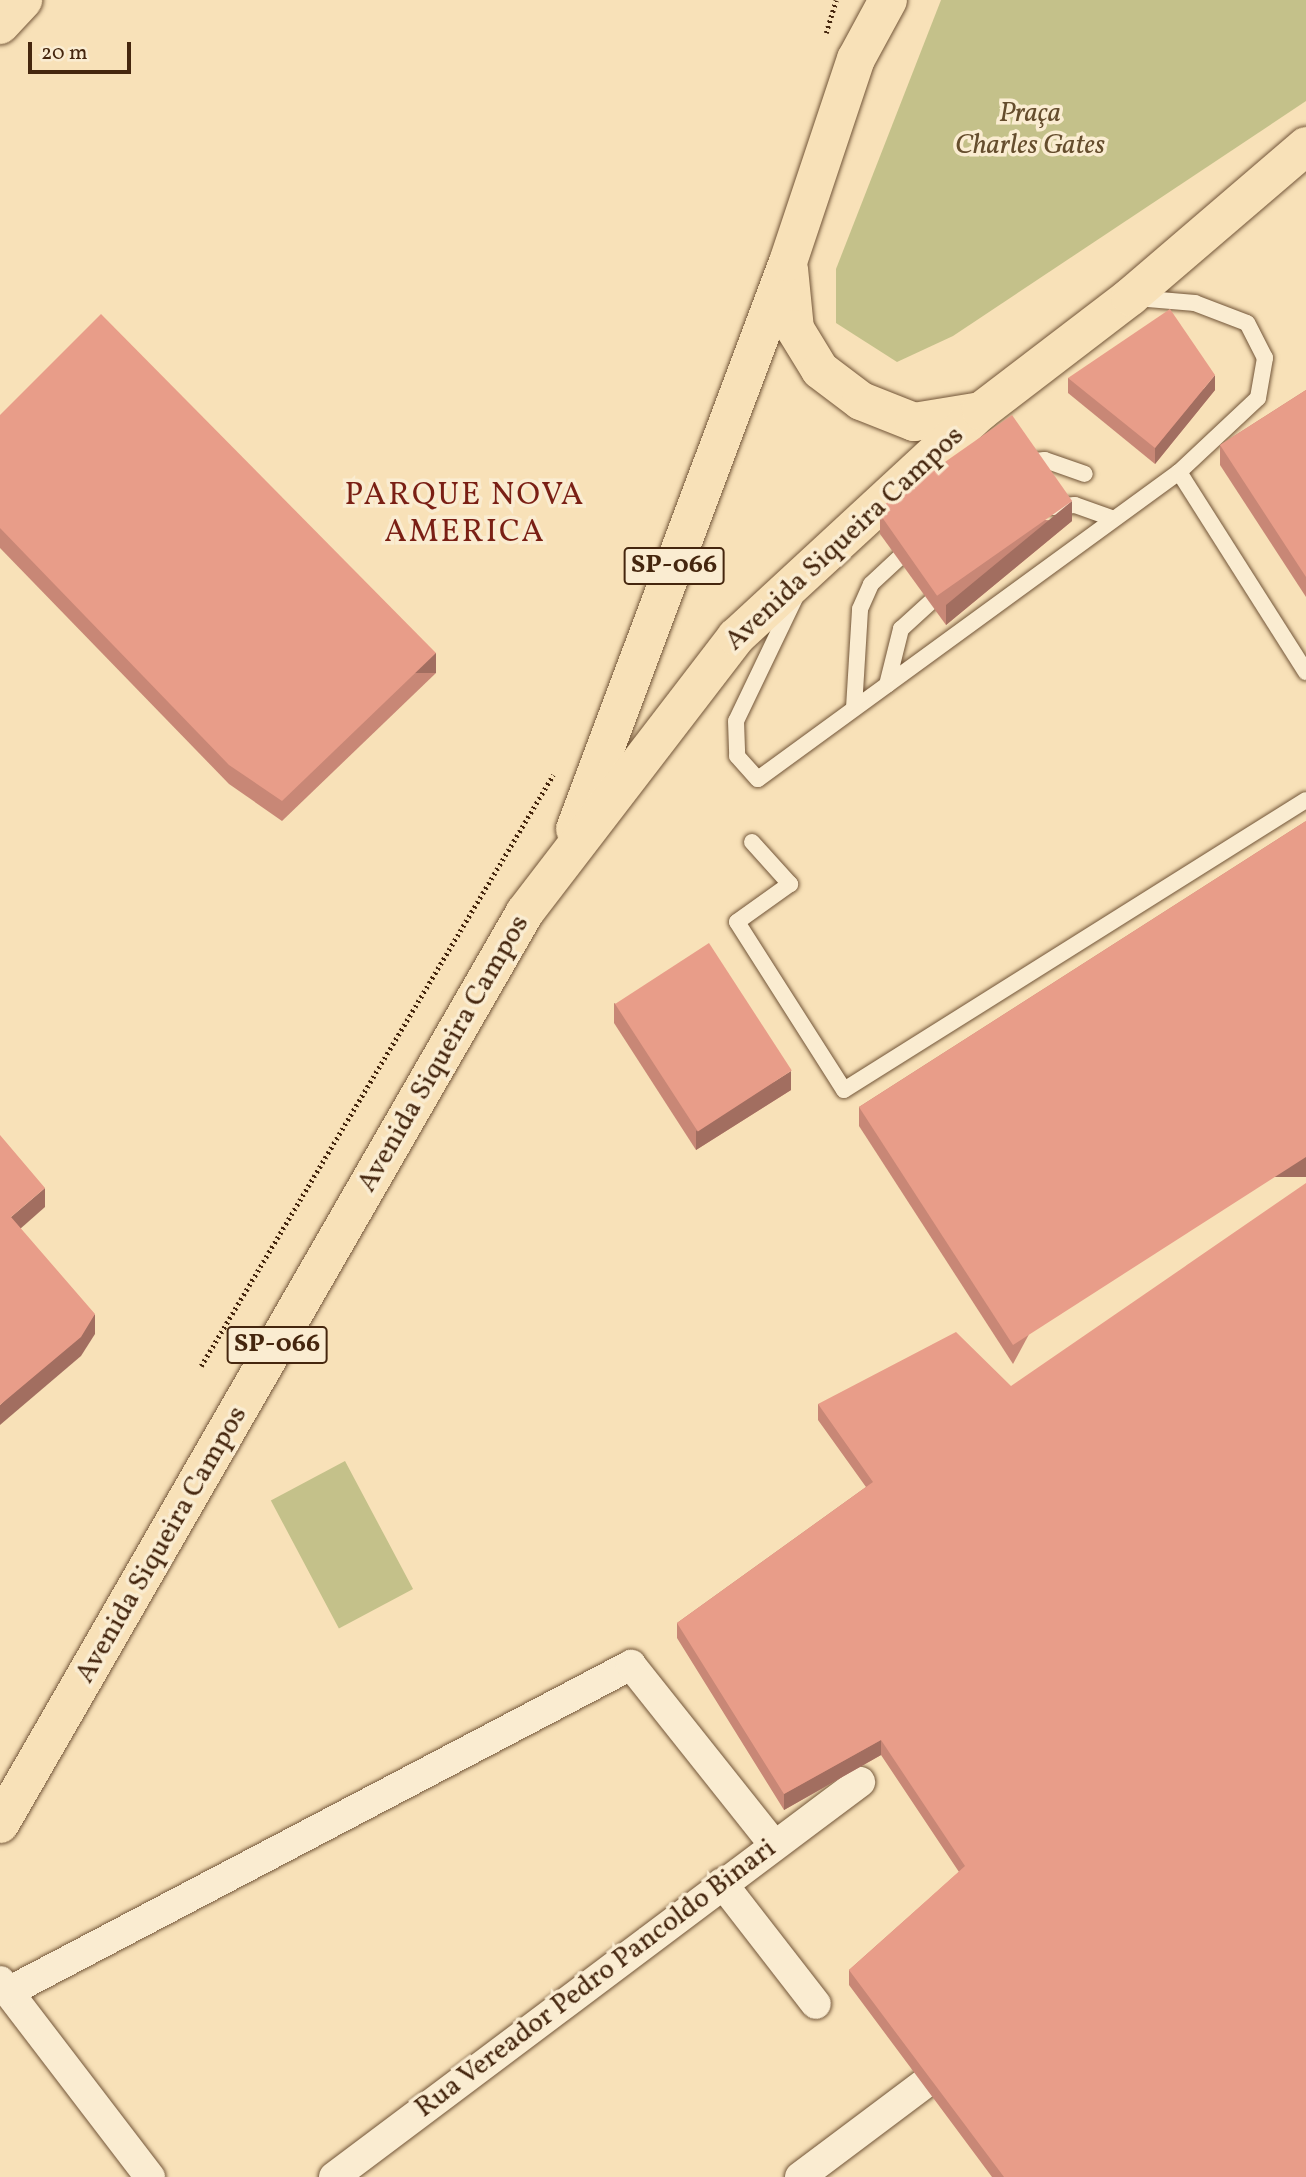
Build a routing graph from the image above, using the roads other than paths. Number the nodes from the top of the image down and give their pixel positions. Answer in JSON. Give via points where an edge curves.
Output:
{"nodes":[{"id":1,"x":23,"y":0,"type":"edge"},
{"id":2,"x":875,"y":0,"type":"edge"},
{"id":3,"x":888,"y":0,"type":"edge"},
{"id":4,"x":0,"y":25,"type":"edge"},
{"id":5,"x":856,"y":59,"type":"junction"},
{"id":6,"x":1306,"y":146,"type":"edge"},
{"id":7,"x":788,"y":262,"type":"junction"},
{"id":8,"x":1130,"y":297,"type":"junction"},
{"id":9,"x":981,"y":411,"type":"junction"},
{"id":10,"x":1008,"y":470,"type":"edge"},
{"id":11,"x":1179,"y":472,"type":"junction"},
{"id":12,"x":1085,"y":474,"type":"dead end"},
{"id":13,"x":1039,"y":516,"type":"edge"},
{"id":14,"x":1115,"y":519,"type":"junction"},
{"id":15,"x":933,"y":529,"type":"edge"},
{"id":16,"x":809,"y":570,"type":"junction"},
{"id":17,"x":963,"y":574,"type":"edge"},
{"id":18,"x":1306,"y":672,"type":"edge"},
{"id":19,"x":887,"y":685,"type":"junction"},
{"id":20,"x":854,"y":708,"type":"junction"},
{"id":21,"x":1306,"y":800,"type":"edge"},
{"id":22,"x":752,"y":842,"type":"dead end"},
{"id":23,"x":559,"y":870,"type":"junction"},
{"id":24,"x":860,"y":1782,"type":"dead end"},
{"id":25,"x":0,"y":1824,"type":"edge"},
{"id":26,"x":774,"y":1845,"type":"junction"},
{"id":27,"x":722,"y":1883,"type":"junction"},
{"id":28,"x":4,"y":1987,"type":"edge"},
{"id":29,"x":816,"y":2004,"type":"dead end"},
{"id":30,"x":932,"y":2078,"type":"edge"},
{"id":31,"x":150,"y":2177,"type":"edge"},
{"id":32,"x":334,"y":2177,"type":"edge"},
{"id":33,"x":800,"y":2177,"type":"edge"}],
"edges":[{"from":1,"to":4,"type":"main road"},
{"from":2,"to":5,"type":"main road"},
{"from":3,"to":5,"type":"main road"},
{"from":5,"to":7,"type":"main road","number":"SP-066"},
{"from":6,"to":8,"type":"main road","number":"SP-066"},
{"from":7,"to":9,"type":"main road","via":[[795,329],[820,370],[861,401],[914,422]]},
{"from":7,"to":23,"type":"main road","name":"Avenida Siqueira Campos","number":"SP-066"},
{"from":8,"to":9,"type":"main road","number":"SP-066"},
{"from":8,"to":11,"type":"lane","via":[[1195,303],[1247,323],[1265,358],[1258,398]]},
{"from":9,"to":16,"type":"main road","name":"Avenida Siqueira Campos","number":"SP-066"},
{"from":10,"to":12,"type":"lane","via":[[1019,462],[1045,460]]},
{"from":11,"to":14,"type":"lane"},
{"from":11,"to":18,"type":"lane"},
{"from":13,"to":14,"type":"lane","via":[[1050,507],[1075,505]]},
{"from":14,"to":19,"type":"lane"},
{"from":15,"to":20,"type":"lane","via":[[871,584],[860,609]]},
{"from":16,"to":20,"type":"lane","via":[[736,721],[737,756],[758,779]]},
{"from":16,"to":23,"type":"main road","name":"Avenida Siqueira Campos","number":"SP-066","via":[[736,637]]},
{"from":17,"to":19,"type":"lane","via":[[901,629]]},
{"from":19,"to":20,"type":"lane"},
{"from":21,"to":22,"type":"lane","via":[[844,1090],[737,922],[790,884]]},
{"from":23,"to":25,"type":"main road","name":"Avenida Siqueira Campos","number":"SP-066","via":[[525,912]]},
{"from":24,"to":26,"type":"street","name":"Rua Vereador Pedro Pancoldo Binari"},
{"from":26,"to":27,"type":"street","name":"Rua Vereador Pedro Pancoldo Binari"},
{"from":26,"to":28,"type":"street","via":[[631,1665]]},
{"from":27,"to":29,"type":"street"},
{"from":27,"to":32,"type":"street","name":"Rua Vereador Pedro Pancoldo Binari"},
{"from":28,"to":31,"type":"street"},
{"from":30,"to":33,"type":"street"}]}
